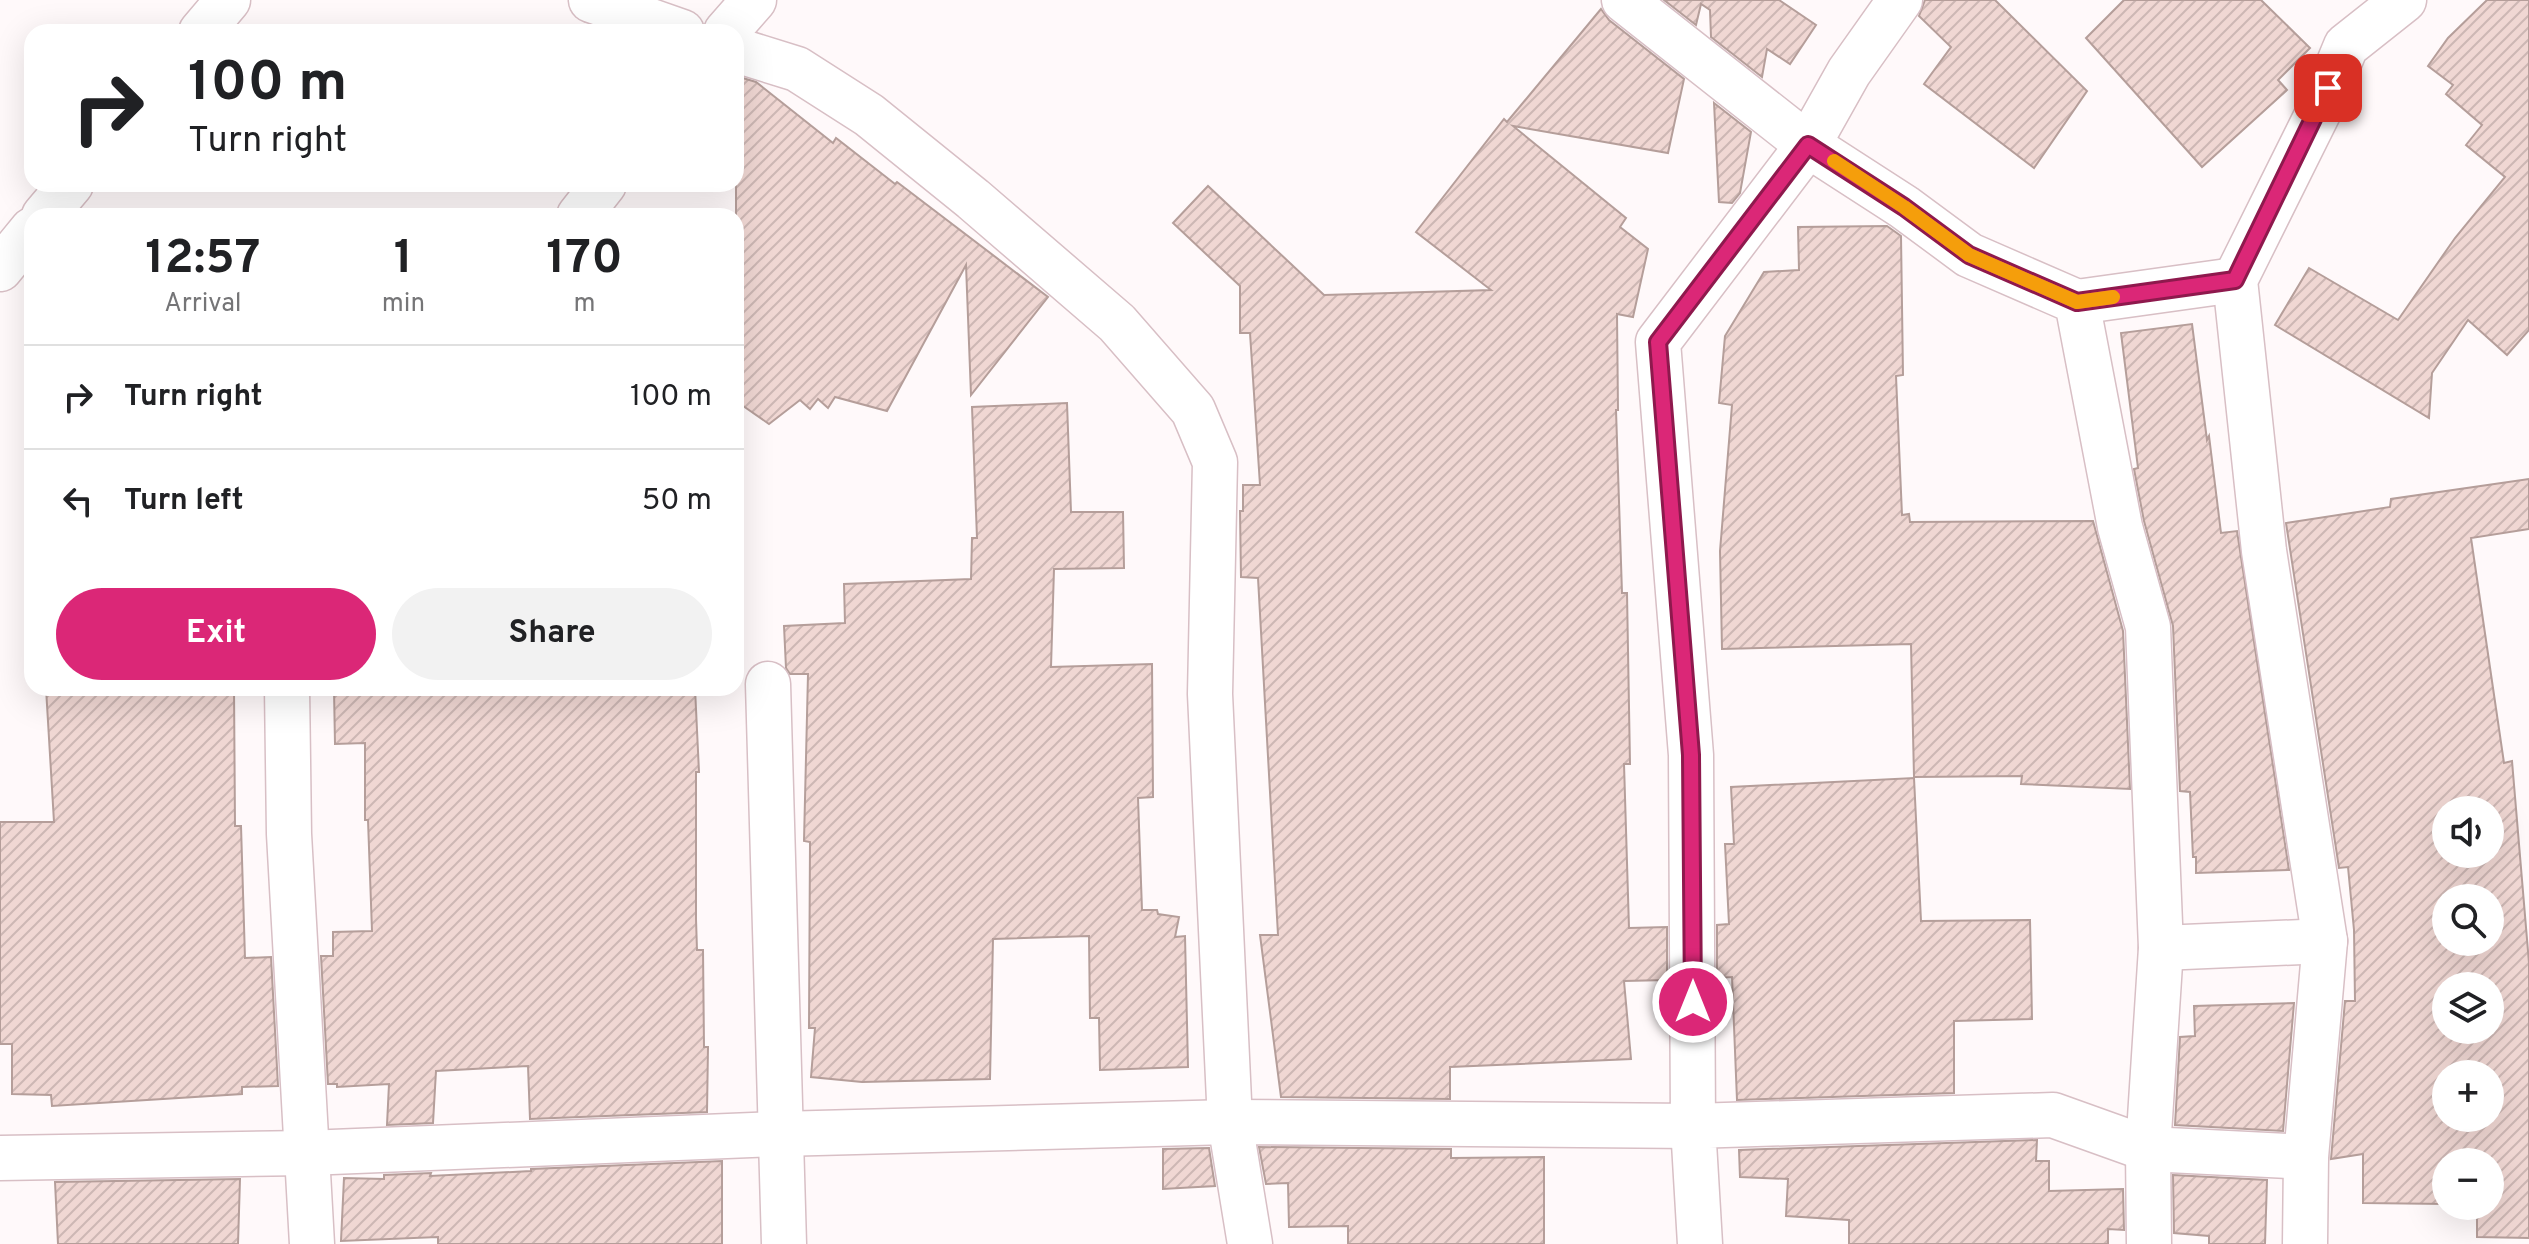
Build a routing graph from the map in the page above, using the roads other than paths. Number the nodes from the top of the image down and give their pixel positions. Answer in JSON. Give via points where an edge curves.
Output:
{"nodes":[{"id":1,"x":228,"y":0,"type":"edge"},
{"id":2,"x":591,"y":0,"type":"edge"},
{"id":3,"x":754,"y":0,"type":"edge"},
{"id":4,"x":1624,"y":0,"type":"edge"},
{"id":5,"x":1900,"y":0,"type":"edge"},
{"id":6,"x":2404,"y":0,"type":"edge"},
{"id":7,"x":208,"y":24,"type":"edge"},
{"id":8,"x":659,"y":24,"type":"edge"},
{"id":9,"x":733,"y":24,"type":"edge"},
{"id":10,"x":744,"y":52,"type":"edge"},
{"id":11,"x":1808,"y":145,"type":"junction"},
{"id":12,"x":64,"y":192,"type":"edge"},
{"id":13,"x":598,"y":192,"type":"edge"},
{"id":14,"x":51,"y":208,"type":"edge"},
{"id":15,"x":585,"y":208,"type":"edge"},
{"id":16,"x":24,"y":240,"type":"edge"},
{"id":17,"x":0,"y":269,"type":"edge"},
{"id":18,"x":2235,"y":280,"type":"junction"},
{"id":19,"x":2077,"y":302,"type":"junction"},
{"id":20,"x":768,"y":684,"type":"dead end"},
{"id":21,"x":287,"y":696,"type":"edge"},
{"id":22,"x":2325,"y":941,"type":"junction"},
{"id":23,"x":2161,"y":948,"type":"junction"},
{"id":24,"x":1230,"y":1122,"type":"junction"},
{"id":25,"x":1693,"y":1126,"type":"junction"},
{"id":26,"x":779,"y":1134,"type":"junction"},
{"id":27,"x":2148,"y":1149,"type":"junction"},
{"id":28,"x":307,"y":1153,"type":"junction"},
{"id":29,"x":2306,"y":1157,"type":"junction"},
{"id":30,"x":0,"y":1158,"type":"edge"},
{"id":31,"x":312,"y":1244,"type":"edge"},
{"id":32,"x":784,"y":1244,"type":"edge"},
{"id":33,"x":1250,"y":1244,"type":"edge"},
{"id":34,"x":1700,"y":1244,"type":"edge"},
{"id":35,"x":2149,"y":1244,"type":"edge"},
{"id":36,"x":2305,"y":1244,"type":"edge"}],
"edges":[{"from":1,"to":7,"type":"street"},
{"from":2,"to":8,"type":"street"},
{"from":3,"to":9,"type":"street"},
{"from":4,"to":11,"type":"street"},
{"from":5,"to":11,"type":"street","via":[[1849,72]]},
{"from":6,"to":18,"type":"street","via":[[2346,46]]},
{"from":10,"to":24,"type":"street","via":[[797,69],[869,115],[1117,323],[1193,410],[1215,462],[1210,694]]},
{"from":11,"to":19,"type":"street","via":[[1969,255]]},
{"from":11,"to":25,"type":"street","via":[[1658,342],[1691,755]]},
{"from":12,"to":14,"type":"street"},
{"from":13,"to":15,"type":"street"},
{"from":16,"to":17,"type":"street"},
{"from":18,"to":19,"type":"street"},
{"from":18,"to":22,"type":"street","via":[[2264,551]]},
{"from":19,"to":23,"type":"street","via":[[2120,527],[2148,627]]},
{"from":20,"to":26,"type":"street"},
{"from":21,"to":28,"type":"street","via":[[289,834]]},
{"from":22,"to":23,"type":"street"},
{"from":22,"to":29,"type":"street"},
{"from":23,"to":27,"type":"street"},
{"from":24,"to":25,"type":"street"},
{"from":24,"to":26,"type":"street"},
{"from":24,"to":33,"type":"street"},
{"from":25,"to":27,"type":"street","via":[[2053,1115]]},
{"from":25,"to":34,"type":"street"},
{"from":26,"to":28,"type":"street"},
{"from":26,"to":32,"type":"street"},
{"from":27,"to":29,"type":"street"},
{"from":27,"to":35,"type":"street"},
{"from":28,"to":30,"type":"street"},
{"from":28,"to":31,"type":"street"},
{"from":29,"to":36,"type":"street"}]}
